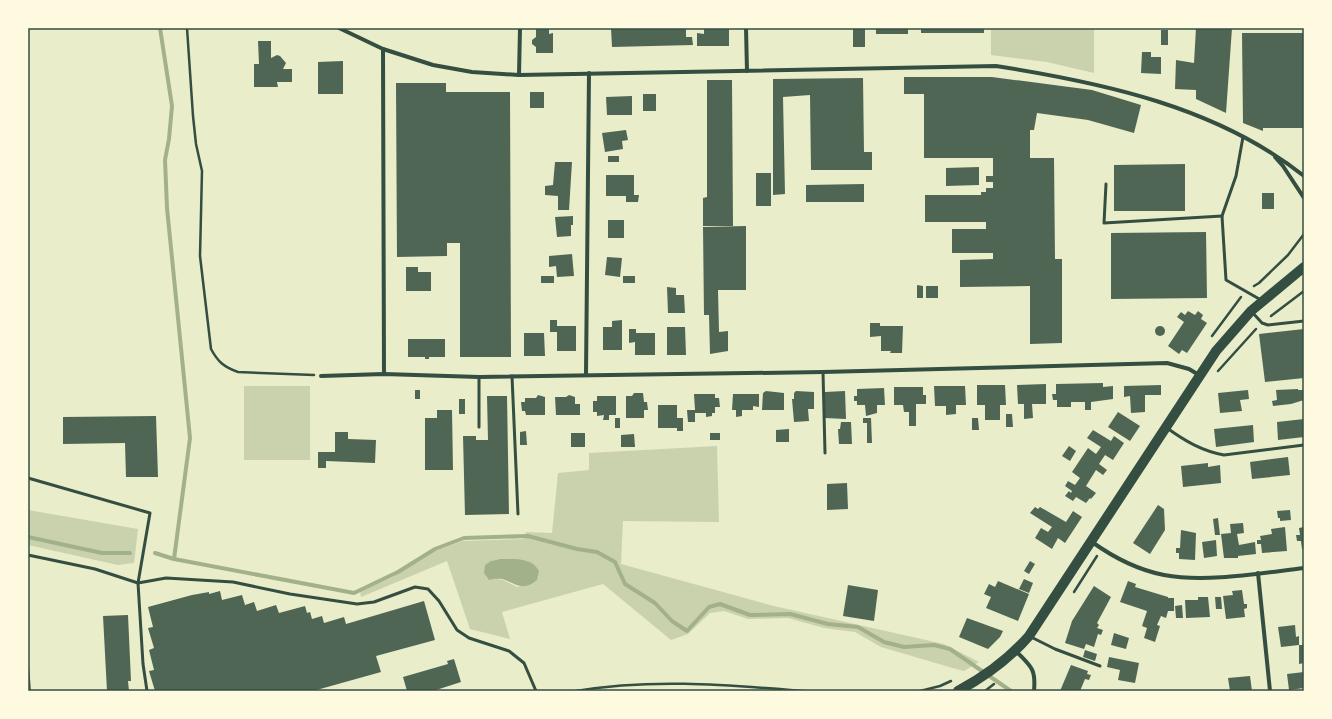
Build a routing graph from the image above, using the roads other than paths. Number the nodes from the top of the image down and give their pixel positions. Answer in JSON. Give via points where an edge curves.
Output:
{"nodes":[{"id":1,"x":339,"y":28,"type":"edge"},
{"id":2,"x":520,"y":28,"type":"edge"},
{"id":3,"x":746,"y":28,"type":"edge"},
{"id":4,"x":383,"y":49,"type":"junction"},
{"id":5,"x":747,"y":71,"type":"junction"},
{"id":6,"x":589,"y":73,"type":"junction"},
{"id":7,"x":519,"y":75,"type":"junction"},
{"id":8,"x":1243,"y":137,"type":"junction"},
{"id":9,"x":1265,"y":149,"type":"junction"},
{"id":10,"x":1304,"y":176,"type":"edge"},
{"id":11,"x":1106,"y":184,"type":"dead end"},
{"id":12,"x":1304,"y":198,"type":"edge"},
{"id":13,"x":1222,"y":216,"type":"junction"},
{"id":14,"x":1304,"y":267,"type":"edge"},
{"id":15,"x":1262,"y":300,"type":"junction"},
{"id":16,"x":1251,"y":311,"type":"junction"},
{"id":17,"x":1304,"y":321,"type":"edge"},
{"id":18,"x":823,"y":372,"type":"junction"},
{"id":19,"x":384,"y":374,"type":"junction"},
{"id":20,"x":586,"y":374,"type":"junction"},
{"id":21,"x":1199,"y":375,"type":"junction"},
{"id":22,"x":321,"y":376,"type":"road end"},
{"id":23,"x":512,"y":376,"type":"junction"},
{"id":24,"x":479,"y":377,"type":"junction"},
{"id":25,"x":479,"y":427,"type":"dead end"},
{"id":26,"x":1166,"y":427,"type":"junction"},
{"id":27,"x":1304,"y":445,"type":"edge"},
{"id":28,"x":825,"y":452,"type":"dead end"},
{"id":29,"x":28,"y":478,"type":"edge"},
{"id":30,"x":518,"y":514,"type":"dead end"},
{"id":31,"x":1092,"y":542,"type":"junction"},
{"id":32,"x":28,"y":556,"type":"edge"},
{"id":33,"x":1304,"y":568,"type":"edge"},
{"id":34,"x":1258,"y":573,"type":"junction"},
{"id":35,"x":138,"y":583,"type":"junction"},
{"id":36,"x":1029,"y":636,"type":"junction"},
{"id":37,"x":1016,"y":651,"type":"junction"},
{"id":38,"x":1100,"y":666,"type":"dead end"},
{"id":39,"x":1035,"y":690,"type":"edge"},
{"id":40,"x":147,"y":691,"type":"edge"},
{"id":41,"x":536,"y":691,"type":"edge"},
{"id":42,"x":958,"y":691,"type":"edge"},
{"id":43,"x":1270,"y":691,"type":"edge"}],
"edges":[{"from":1,"to":4,"type":"street"},
{"from":2,"to":7,"type":"street"},
{"from":3,"to":5,"type":"street"},
{"from":4,"to":7,"type":"street","via":[[433,66]]},
{"from":4,"to":19,"type":"street"},
{"from":5,"to":6,"type":"street"},
{"from":5,"to":8,"type":"street","via":[[996,66],[1050,74],[1122,90],[1199,117]]},
{"from":6,"to":7,"type":"street"},
{"from":6,"to":20,"type":"street"},
{"from":8,"to":9,"type":"street"},
{"from":8,"to":13,"type":"lane","via":[[1236,176]]},
{"from":9,"to":10,"type":"street"},
{"from":9,"to":12,"type":"street","via":[[1283,166]]},
{"from":11,"to":13,"type":"lane","via":[[1104,222]]},
{"from":13,"to":15,"type":"lane","via":[[1226,280]]},
{"from":14,"to":15,"type":"main road"},
{"from":15,"to":16,"type":"main road"},
{"from":16,"to":17,"type":"lane","via":[[1262,323],[1268,325]]},
{"from":16,"to":21,"type":"main road"},
{"from":18,"to":20,"type":"street"},
{"from":18,"to":21,"type":"street","via":[[1167,363],[1189,369]]},
{"from":18,"to":28,"type":"lane"},
{"from":19,"to":22,"type":"street"},
{"from":19,"to":24,"type":"street"},
{"from":20,"to":23,"type":"street"},
{"from":21,"to":26,"type":"main road"},
{"from":23,"to":24,"type":"street"},
{"from":23,"to":30,"type":"lane"},
{"from":24,"to":25,"type":"lane"},
{"from":26,"to":27,"type":"lane","via":[[1194,446],[1224,455]]},
{"from":26,"to":31,"type":"main road"},
{"from":29,"to":35,"type":"lane","via":[[150,513]]},
{"from":31,"to":34,"type":"street","via":[[1130,564],[1163,575],[1191,578]]},
{"from":31,"to":36,"type":"main road"},
{"from":32,"to":35,"type":"lane","via":[[95,569]]},
{"from":33,"to":34,"type":"street"},
{"from":34,"to":43,"type":"street"},
{"from":35,"to":40,"type":"lane"},
{"from":35,"to":41,"type":"lane","via":[[166,578],[233,582],[357,604],[374,602],[415,587],[428,589],[439,601],[457,630],[469,638],[509,651],[524,663]]},
{"from":36,"to":37,"type":"main road"},
{"from":36,"to":38,"type":"lane"},
{"from":37,"to":39,"type":"street","via":[[1032,668]]},
{"from":37,"to":42,"type":"main road","via":[[994,670]]}]}
